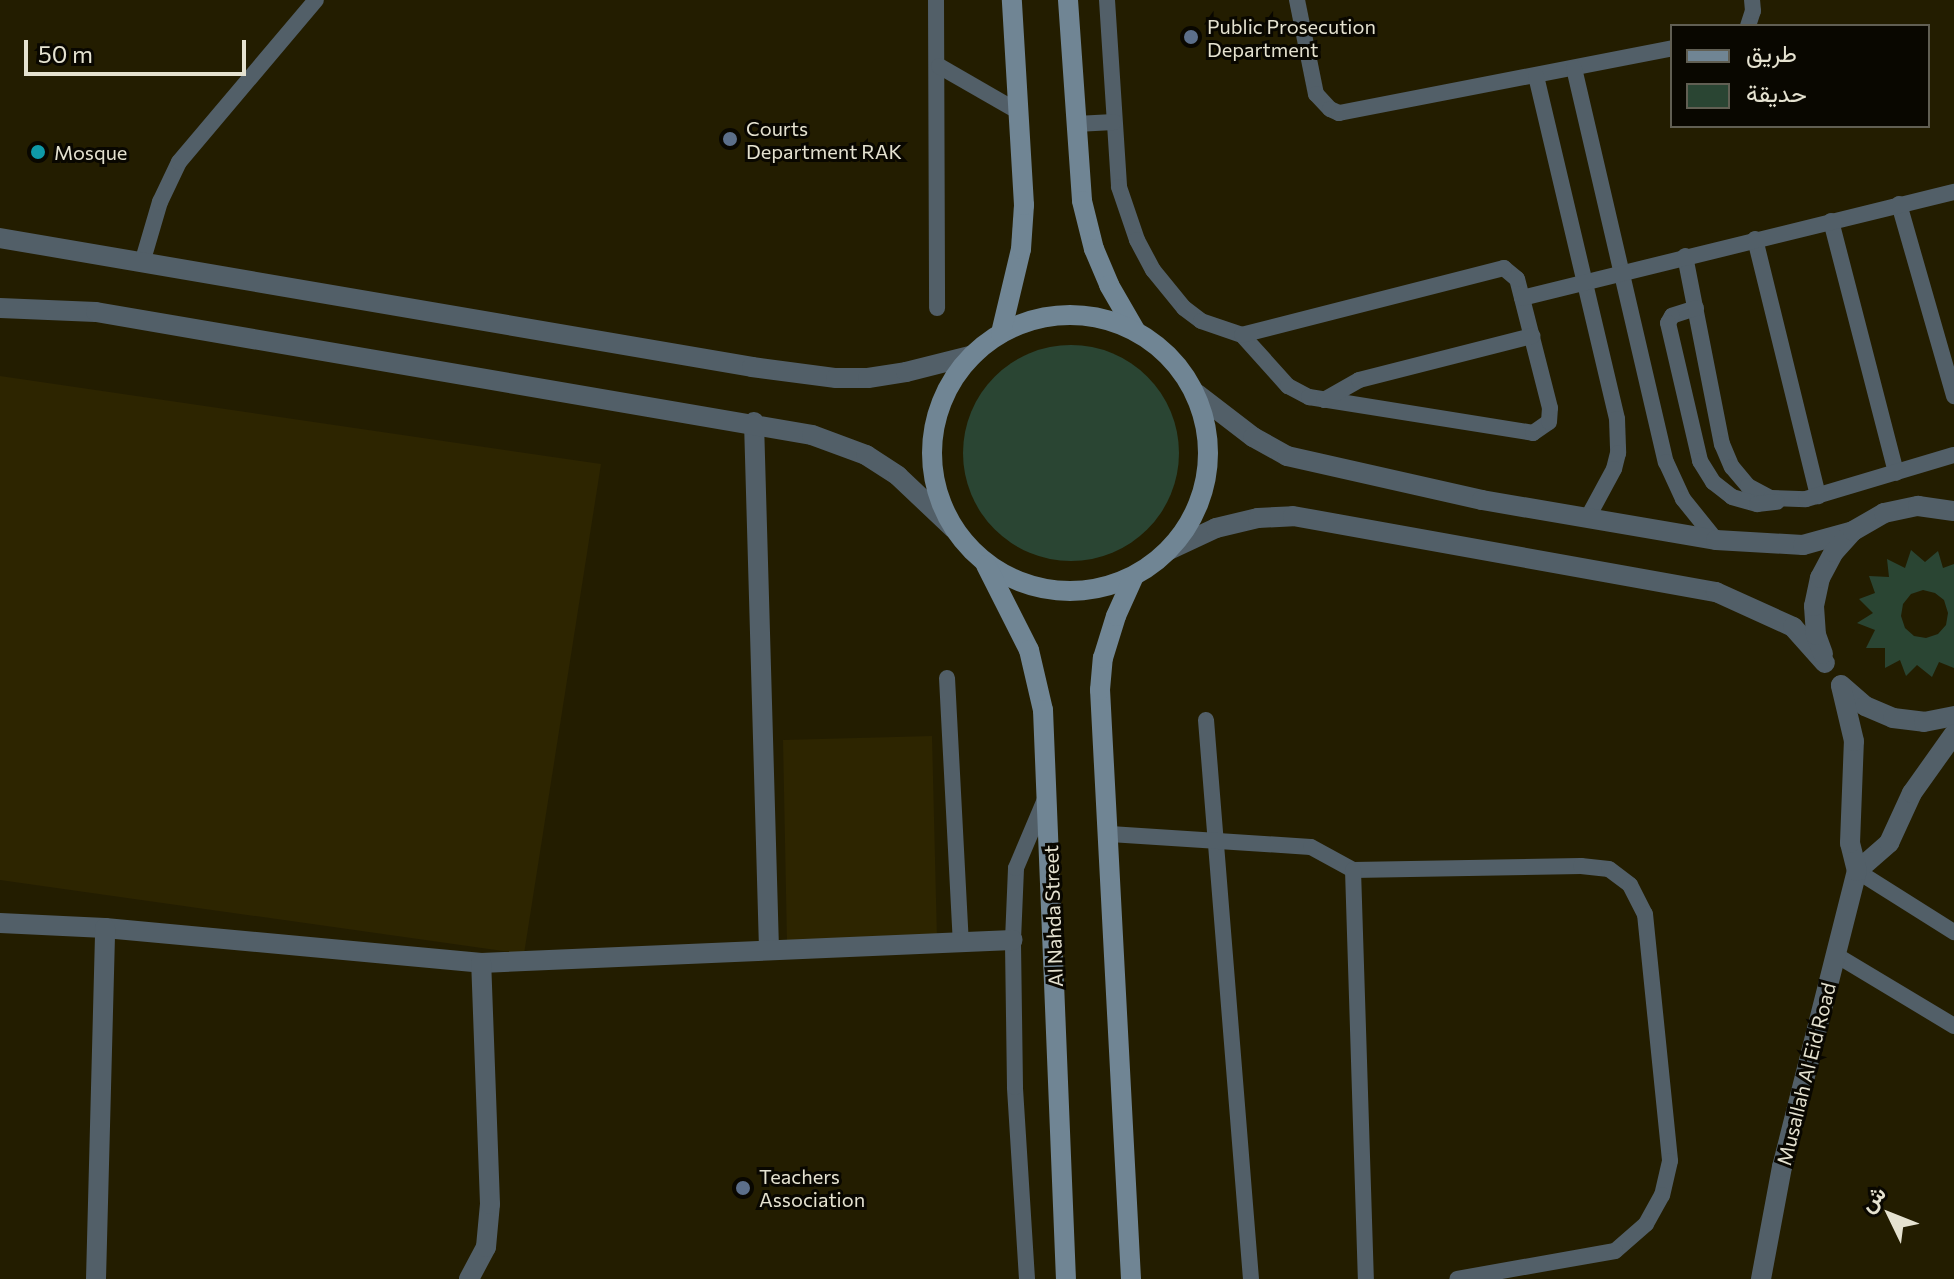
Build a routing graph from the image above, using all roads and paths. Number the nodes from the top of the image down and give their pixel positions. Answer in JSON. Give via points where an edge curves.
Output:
{"nodes":[{"id":1,"x":316,"y":0,"type":"edge"},
{"id":2,"x":936,"y":0,"type":"edge"},
{"id":3,"x":1012,"y":0,"type":"edge"},
{"id":4,"x":1068,"y":0,"type":"edge"},
{"id":5,"x":1107,"y":0,"type":"edge"},
{"id":6,"x":1297,"y":0,"type":"edge"},
{"id":7,"x":1752,"y":0,"type":"edge"},
{"id":8,"x":1749,"y":24,"type":"edge"},
{"id":9,"x":1670,"y":48,"type":"edge"},
{"id":10,"x":939,"y":66,"type":"junction"},
{"id":11,"x":1574,"y":68,"type":"junction"},
{"id":12,"x":1536,"y":76,"type":"junction"},
{"id":13,"x":1019,"y":112,"type":"junction"},
{"id":14,"x":1114,"y":122,"type":"junction"},
{"id":15,"x":1076,"y":124,"type":"junction"},
{"id":16,"x":1954,"y":192,"type":"edge"},
{"id":17,"x":1899,"y":204,"type":"junction"},
{"id":18,"x":1831,"y":221,"type":"junction"},
{"id":19,"x":1,"y":238,"type":"edge"},
{"id":20,"x":1755,"y":239,"type":"junction"},
{"id":21,"x":1685,"y":256,"type":"junction"},
{"id":22,"x":142,"y":263,"type":"junction"},
{"id":23,"x":1621,"y":273,"type":"junction"},
{"id":24,"x":1585,"y":282,"type":"junction"},
{"id":25,"x":1522,"y":298,"type":"junction"},
{"id":26,"x":0,"y":308,"type":"edge"},
{"id":27,"x":937,"y":308,"type":"dead end"},
{"id":28,"x":1696,"y":308,"type":"junction"},
{"id":29,"x":1135,"y":330,"type":"junction"},
{"id":30,"x":1001,"y":333,"type":"junction"},
{"id":31,"x":1242,"y":335,"type":"junction"},
{"id":32,"x":1532,"y":336,"type":"junction"},
{"id":33,"x":973,"y":355,"type":"junction"},
{"id":34,"x":1197,"y":394,"type":"junction"},
{"id":35,"x":1954,"y":396,"type":"edge"},
{"id":36,"x":1324,"y":400,"type":"junction"},
{"id":37,"x":754,"y":422,"type":"junction"},
{"id":38,"x":1954,"y":455,"type":"edge"},
{"id":39,"x":1896,"y":473,"type":"junction"},
{"id":40,"x":1818,"y":496,"type":"junction"},
{"id":41,"x":1784,"y":500,"type":"junction"},
{"id":42,"x":1954,"y":510,"type":"edge"},
{"id":43,"x":1588,"y":517,"type":"junction"},
{"id":44,"x":953,"y":528,"type":"junction"},
{"id":45,"x":1853,"y":531,"type":"junction"},
{"id":46,"x":1716,"y":540,"type":"junction"},
{"id":47,"x":1169,"y":550,"type":"junction"},
{"id":48,"x":986,"y":565,"type":"junction"},
{"id":49,"x":1134,"y":576,"type":"junction"},
{"id":50,"x":1825,"y":663,"type":"junction"},
{"id":51,"x":947,"y":678,"type":"dead end"},
{"id":52,"x":1841,"y":686,"type":"junction"},
{"id":53,"x":1954,"y":716,"type":"edge"},
{"id":54,"x":1206,"y":720,"type":"dead end"},
{"id":55,"x":1954,"y":734,"type":"edge"},
{"id":56,"x":1048,"y":792,"type":"junction"},
{"id":57,"x":1110,"y":834,"type":"junction"},
{"id":58,"x":1218,"y":842,"type":"junction"},
{"id":59,"x":1353,"y":870,"type":"junction"},
{"id":60,"x":1857,"y":871,"type":"junction"},
{"id":61,"x":0,"y":923,"type":"edge"},
{"id":62,"x":105,"y":928,"type":"junction"},
{"id":63,"x":1954,"y":932,"type":"edge"},
{"id":64,"x":1013,"y":940,"type":"junction"},
{"id":65,"x":961,"y":943,"type":"junction"},
{"id":66,"x":769,"y":950,"type":"junction"},
{"id":67,"x":1836,"y":955,"type":"junction"},
{"id":68,"x":481,"y":963,"type":"junction"},
{"id":69,"x":1954,"y":1026,"type":"edge"},
{"id":70,"x":96,"y":1279,"type":"edge"},
{"id":71,"x":469,"y":1279,"type":"edge"},
{"id":72,"x":1027,"y":1279,"type":"edge"},
{"id":73,"x":1066,"y":1279,"type":"edge"},
{"id":74,"x":1131,"y":1279,"type":"edge"},
{"id":75,"x":1251,"y":1279,"type":"edge"},
{"id":76,"x":1366,"y":1279,"type":"edge"},
{"id":77,"x":1457,"y":1279,"type":"edge"},
{"id":78,"x":1761,"y":1279,"type":"edge"}],
"edges":[{"from":1,"to":22,"type":"lane","via":[[179,162],[160,202]]},
{"from":2,"to":10,"type":"lane"},
{"from":3,"to":13,"type":"main road"},
{"from":4,"to":15,"type":"main road"},
{"from":5,"to":14,"type":"lane"},
{"from":6,"to":12,"type":"lane","via":[[1316,94],[1339,113]]},
{"from":7,"to":8,"type":"lane"},
{"from":9,"to":11,"type":"lane"},
{"from":10,"to":13,"type":"lane"},
{"from":10,"to":27,"type":"lane"},
{"from":11,"to":12,"type":"lane"},
{"from":11,"to":23,"type":"lane"},
{"from":12,"to":24,"type":"lane"},
{"from":13,"to":30,"type":"main road","via":[[1021,249]]},
{"from":14,"to":15,"type":"lane"},
{"from":14,"to":31,"type":"lane","via":[[1126,211],[1153,270],[1189,313]]},
{"from":15,"to":29,"type":"main road","via":[[1082,201],[1094,249]]},
{"from":16,"to":17,"type":"lane"},
{"from":17,"to":18,"type":"lane"},
{"from":17,"to":35,"type":"lane"},
{"from":18,"to":20,"type":"lane"},
{"from":18,"to":39,"type":"lane"},
{"from":19,"to":22,"type":"street"},
{"from":20,"to":21,"type":"lane"},
{"from":20,"to":40,"type":"lane"},
{"from":21,"to":23,"type":"lane"},
{"from":21,"to":28,"type":"lane"},
{"from":22,"to":33,"type":"street","via":[[836,378],[893,374]]},
{"from":23,"to":24,"type":"lane"},
{"from":23,"to":46,"type":"lane","via":[[1666,462],[1683,499]]},
{"from":24,"to":25,"type":"lane"},
{"from":24,"to":43,"type":"lane","via":[[1619,436],[1614,469]]},
{"from":25,"to":31,"type":"lane","via":[[1515,274],[1504,268]]},
{"from":25,"to":32,"type":"lane"},
{"from":26,"to":37,"type":"street","via":[[96,312]]},
{"from":28,"to":41,"type":"lane","via":[[1726,456],[1748,486]]},
{"from":28,"to":41,"type":"lane","via":[[1672,316],[1668,323],[1700,461],[1713,482],[1732,497],[1757,504]]},
{"from":29,"to":30,"type":"main road","via":[[1102,318],[1068,314]]},
{"from":29,"to":34,"type":"main road","via":[[1171,357]]},
{"from":30,"to":33,"type":"main road"},
{"from":31,"to":36,"type":"lane","via":[[1288,386]]},
{"from":32,"to":36,"type":"lane","via":[[1359,380]]},
{"from":32,"to":36,"type":"lane","via":[[1551,415],[1540,431]]},
{"from":33,"to":44,"type":"main road","via":[[946,393],[933,437],[935,484]]},
{"from":34,"to":43,"type":"street","via":[[1287,456],[1482,500]]},
{"from":34,"to":47,"type":"main road","via":[[1208,435],[1207,476],[1194,516]]},
{"from":37,"to":44,"type":"street","via":[[866,455],[898,476]]},
{"from":37,"to":66,"type":"street"},
{"from":38,"to":39,"type":"lane"},
{"from":39,"to":40,"type":"lane"},
{"from":40,"to":41,"type":"lane"},
{"from":42,"to":45,"type":"street","via":[[1918,506],[1884,513]]},
{"from":43,"to":46,"type":"street"},
{"from":44,"to":48,"type":"main road"},
{"from":45,"to":46,"type":"street","via":[[1803,545]]},
{"from":45,"to":50,"type":"street","via":[[1820,578],[1814,606]]},
{"from":47,"to":49,"type":"main road"},
{"from":47,"to":50,"type":"street","via":[[1216,528],[1293,516],[1716,592],[1793,627]]},
{"from":48,"to":49,"type":"main road","via":[[1021,583],[1059,592],[1098,589]]},
{"from":48,"to":56,"type":"main road","name":"Al Nahda Street","via":[[1013,611],[1037,675]]},
{"from":49,"to":57,"type":"main road","via":[[1103,658],[1100,690]]},
{"from":50,"to":52,"type":"street"},
{"from":51,"to":65,"type":"lane"},
{"from":52,"to":53,"type":"street","via":[[1865,706],[1893,718],[1924,722]]},
{"from":52,"to":60,"type":"street","name":"Musallah Al Eid Road","via":[[1854,741],[1850,843]]},
{"from":54,"to":58,"type":"lane"},
{"from":55,"to":60,"type":"street","via":[[1912,793],[1889,843]]},
{"from":56,"to":64,"type":"lane","via":[[1016,868]]},
{"from":56,"to":73,"type":"main road","name":"Al Nahda Street"},
{"from":57,"to":58,"type":"lane"},
{"from":57,"to":74,"type":"main road"},
{"from":58,"to":59,"type":"lane","via":[[1311,847]]},
{"from":58,"to":75,"type":"lane"},
{"from":59,"to":76,"type":"lane"},
{"from":59,"to":77,"type":"lane","via":[[1609,869],[1630,885],[1645,914],[1670,1161],[1662,1195],[1646,1224],[1615,1251]]},
{"from":60,"to":63,"type":"lane"},
{"from":60,"to":67,"type":"street","name":"Musallah Al Eid Road"},
{"from":61,"to":62,"type":"street"},
{"from":62,"to":68,"type":"street"},
{"from":62,"to":70,"type":"street"},
{"from":64,"to":65,"type":"street"},
{"from":64,"to":72,"type":"lane","via":[[1015,1087]]},
{"from":65,"to":66,"type":"street"},
{"from":66,"to":68,"type":"street"},
{"from":67,"to":69,"type":"lane"},
{"from":67,"to":78,"type":"street","name":"Musallah Al Eid Road","via":[[1782,1167]]},
{"from":68,"to":71,"type":"street","via":[[490,1204],[486,1247]]}]}
